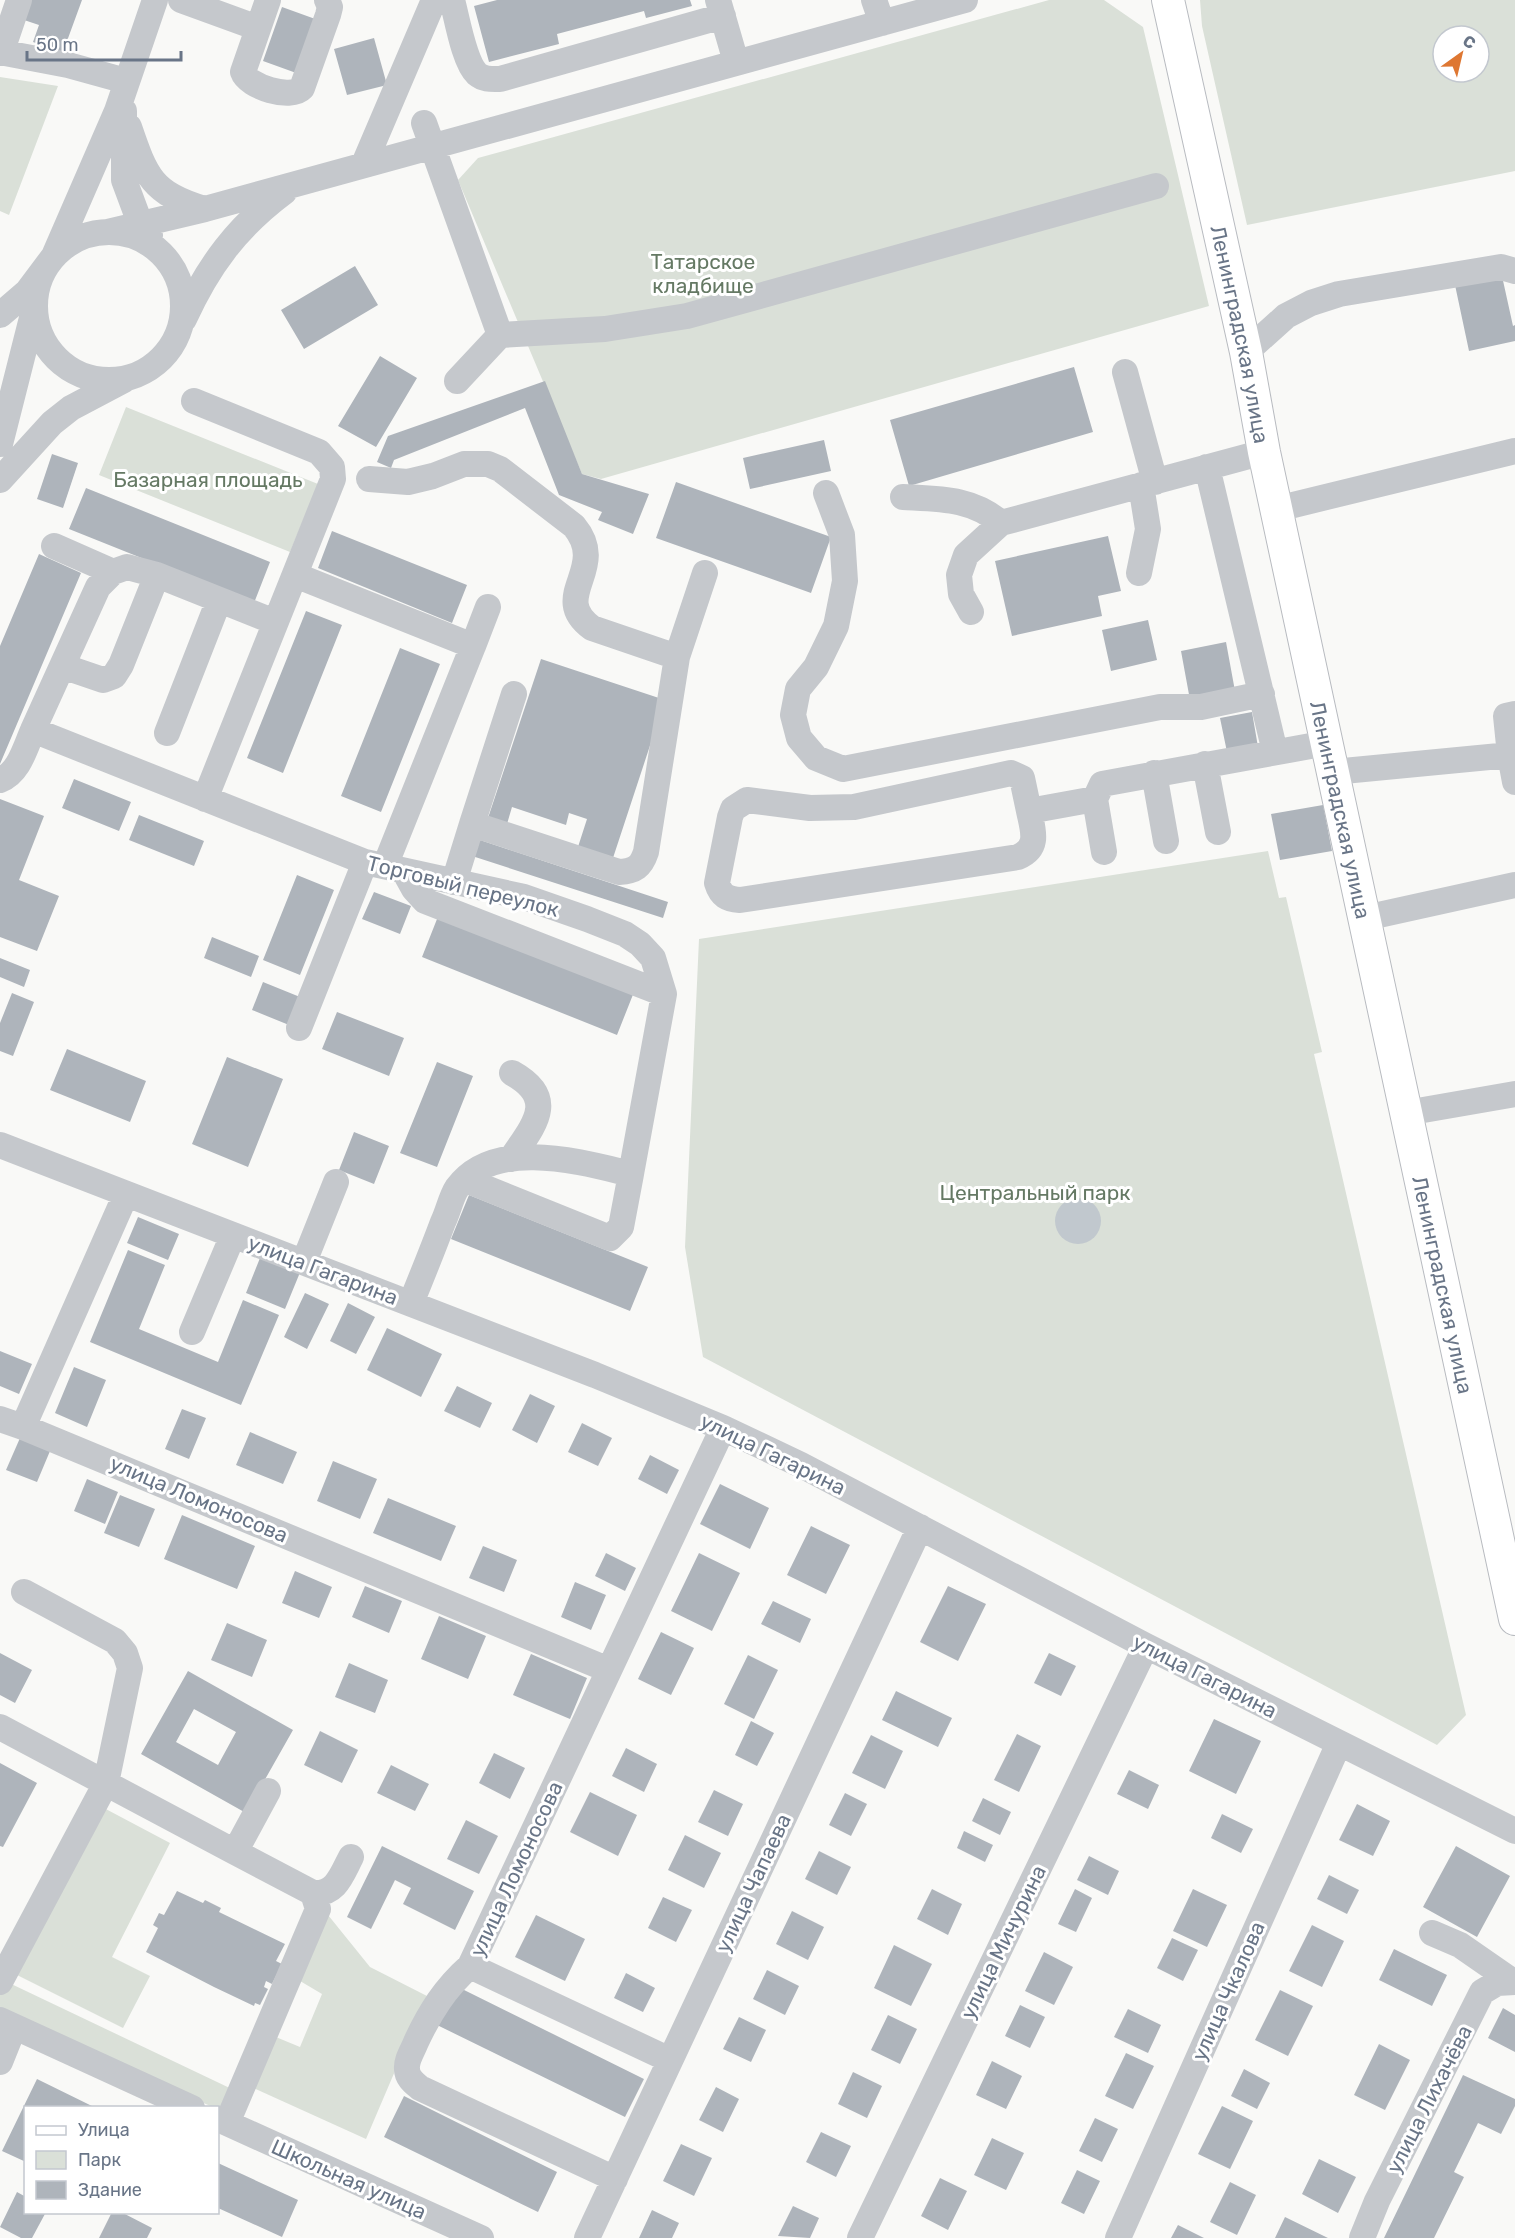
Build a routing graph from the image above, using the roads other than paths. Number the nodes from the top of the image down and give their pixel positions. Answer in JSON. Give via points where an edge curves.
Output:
{"nodes":[{"id":1,"x":19,"y":0,"type":"edge"},
{"id":2,"x":155,"y":0,"type":"edge"},
{"id":3,"x":181,"y":0,"type":"edge"},
{"id":4,"x":268,"y":0,"type":"edge"},
{"id":5,"x":327,"y":0,"type":"edge"},
{"id":6,"x":434,"y":0,"type":"edge"},
{"id":7,"x":452,"y":0,"type":"edge"},
{"id":8,"x":965,"y":0,"type":"edge"},
{"id":9,"x":1168,"y":0,"type":"edge"},
{"id":10,"x":720,"y":8,"type":"edge"},
{"id":11,"x":878,"y":11,"type":"edge"},
{"id":12,"x":258,"y":28,"type":"junction"},
{"id":13,"x":1,"y":52,"type":"edge"},
{"id":14,"x":736,"y":62,"type":"junction"},
{"id":15,"x":125,"y":97,"type":"junction"},
{"id":16,"x":428,"y":134,"type":"junction"},
{"id":17,"x":364,"y":164,"type":"junction"},
{"id":18,"x":296,"y":183,"type":"junction"},
{"id":19,"x":1156,"y":186,"type":"dead end"},
{"id":20,"x":205,"y":209,"type":"junction"},
{"id":21,"x":140,"y":224,"type":"junction"},
{"id":22,"x":108,"y":232,"type":"junction"},
{"id":23,"x":54,"y":256,"type":"junction"},
{"id":24,"x":172,"y":266,"type":"junction"},
{"id":25,"x":1515,"y":271,"type":"edge"},
{"id":26,"x":35,"y":304,"type":"junction"},
{"id":27,"x":0,"y":315,"type":"edge"},
{"id":28,"x":180,"y":328,"type":"junction"},
{"id":29,"x":500,"y":335,"type":"junction"},
{"id":30,"x":1246,"y":352,"type":"junction"},
{"id":31,"x":10,"y":358,"type":"edge"},
{"id":32,"x":75,"y":372,"type":"junction"},
{"id":33,"x":1125,"y":372,"type":"dead end"},
{"id":34,"x":128,"y":378,"type":"junction"},
{"id":35,"x":456,"y":381,"type":"dead end"},
{"id":36,"x":194,"y":401,"type":"dead end"},
{"id":37,"x":0,"y":444,"type":"edge"},
{"id":38,"x":1264,"y":452,"type":"junction"},
{"id":39,"x":1515,"y":452,"type":"edge"},
{"id":40,"x":1207,"y":467,"type":"junction"},
{"id":41,"x":369,"y":479,"type":"dead end"},
{"id":42,"x":0,"y":480,"type":"edge"},
{"id":43,"x":1148,"y":483,"type":"junction"},
{"id":44,"x":826,"y":493,"type":"dead end"},
{"id":45,"x":903,"y":497,"type":"dead end"},
{"id":46,"x":1277,"y":509,"type":"junction"},
{"id":47,"x":1002,"y":523,"type":"junction"},
{"id":48,"x":54,"y":546,"type":"dead end"},
{"id":49,"x":113,"y":572,"type":"junction"},
{"id":50,"x":705,"y":573,"type":"dead end"},
{"id":51,"x":1139,"y":573,"type":"dead end"},
{"id":52,"x":157,"y":575,"type":"junction"},
{"id":53,"x":294,"y":575,"type":"junction"},
{"id":54,"x":219,"y":600,"type":"junction"},
{"id":55,"x":488,"y":607,"type":"dead end"},
{"id":56,"x":971,"y":612,"type":"dead end"},
{"id":57,"x":276,"y":622,"type":"junction"},
{"id":58,"x":473,"y":646,"type":"junction"},
{"id":59,"x":677,"y":657,"type":"junction"},
{"id":60,"x":62,"y":666,"type":"junction"},
{"id":61,"x":514,"y":694,"type":"dead end"},
{"id":62,"x":1262,"y":694,"type":"junction"},
{"id":63,"x":1515,"y":714,"type":"edge"},
{"id":64,"x":33,"y":730,"type":"junction"},
{"id":65,"x":167,"y":733,"type":"dead end"},
{"id":66,"x":1275,"y":752,"type":"junction"},
{"id":67,"x":1510,"y":755,"type":"junction"},
{"id":68,"x":1330,"y":757,"type":"junction"},
{"id":69,"x":1205,"y":764,"type":"junction"},
{"id":70,"x":1154,"y":774,"type":"junction"},
{"id":71,"x":0,"y":780,"type":"edge"},
{"id":72,"x":1515,"y":782,"type":"edge"},
{"id":73,"x":205,"y":799,"type":"junction"},
{"id":74,"x":1095,"y":799,"type":"junction"},
{"id":75,"x":1029,"y":811,"type":"junction"},
{"id":76,"x":472,"y":824,"type":"junction"},
{"id":77,"x":1218,"y":832,"type":"dead end"},
{"id":78,"x":1166,"y":841,"type":"dead end"},
{"id":79,"x":1104,"y":852,"type":"dead end"},
{"id":80,"x":385,"y":866,"type":"junction"},
{"id":81,"x":454,"y":882,"type":"junction"},
{"id":82,"x":1515,"y":885,"type":"edge"},
{"id":83,"x":1365,"y":918,"type":"junction"},
{"id":84,"x":664,"y":994,"type":"junction"},
{"id":85,"x":300,"y":1028,"type":"dead end"},
{"id":86,"x":512,"y":1073,"type":"dead end"},
{"id":87,"x":1515,"y":1094,"type":"edge"},
{"id":88,"x":1407,"y":1113,"type":"junction"},
{"id":89,"x":0,"y":1145,"type":"edge"},
{"id":90,"x":511,"y":1159,"type":"junction"},
{"id":91,"x":631,"y":1174,"type":"junction"},
{"id":92,"x":466,"y":1180,"type":"junction"},
{"id":93,"x":336,"y":1182,"type":"dead end"},
{"id":94,"x":126,"y":1194,"type":"junction"},
{"id":95,"x":233,"y":1235,"type":"junction"},
{"id":96,"x":304,"y":1262,"type":"junction"},
{"id":97,"x":411,"y":1303,"type":"junction"},
{"id":98,"x":192,"y":1332,"type":"dead end"},
{"id":99,"x":12,"y":1423,"type":"edge"},
{"id":100,"x":723,"y":1428,"type":"junction"},
{"id":101,"x":920,"y":1527,"type":"junction"},
{"id":102,"x":24,"y":1592,"type":"dead end"},
{"id":103,"x":1515,"y":1619,"type":"edge"},
{"id":104,"x":1146,"y":1646,"type":"junction"},
{"id":105,"x":609,"y":1670,"type":"junction"},
{"id":106,"x":0,"y":1727,"type":"edge"},
{"id":107,"x":1339,"y":1743,"type":"junction"},
{"id":108,"x":106,"y":1783,"type":"junction"},
{"id":109,"x":268,"y":1791,"type":"dead end"},
{"id":110,"x":1515,"y":1831,"type":"edge"},
{"id":111,"x":235,"y":1852,"type":"junction"},
{"id":112,"x":351,"y":1857,"type":"dead end"},
{"id":113,"x":313,"y":1893,"type":"junction"},
{"id":114,"x":1432,"y":1933,"type":"dead end"},
{"id":115,"x":470,"y":1966,"type":"junction"},
{"id":116,"x":1513,"y":1981,"type":"edge"},
{"id":117,"x":0,"y":1982,"type":"edge"},
{"id":118,"x":7,"y":2024,"type":"edge"},
{"id":119,"x":670,"y":2060,"type":"junction"},
{"id":120,"x":0,"y":2062,"type":"edge"},
{"id":121,"x":188,"y":2106,"type":"edge"},
{"id":122,"x":222,"y":2121,"type":"edge"},
{"id":123,"x":615,"y":2179,"type":"junction"},
{"id":124,"x":481,"y":2238,"type":"edge"},
{"id":125,"x":587,"y":2238,"type":"edge"},
{"id":126,"x":860,"y":2238,"type":"edge"},
{"id":127,"x":1118,"y":2238,"type":"edge"},
{"id":128,"x":1362,"y":2238,"type":"edge"}],
"edges":[{"from":1,"to":13,"type":"street"},
{"from":2,"to":15,"type":"street"},
{"from":3,"to":12,"type":"street"},
{"from":4,"to":12,"type":"street"},
{"from":5,"to":12,"type":"street","via":[[330,7],[302,88],[293,94],[244,77]]},
{"from":6,"to":17,"type":"street"},
{"from":7,"to":10,"type":"street","via":[[470,63],[486,79],[500,79]]},
{"from":8,"to":11,"type":"street"},
{"from":9,"to":30,"type":"main road","name":"Ленинградская улица"},
{"from":10,"to":14,"type":"street"},
{"from":11,"to":14,"type":"street"},
{"from":13,"to":15,"type":"street","via":[[68,65]]},
{"from":14,"to":16,"type":"street"},
{"from":15,"to":20,"type":"street","via":[[142,164],[157,186],[176,200]]},
{"from":15,"to":21,"type":"street","via":[[124,180]]},
{"from":15,"to":23,"type":"street"},
{"from":16,"to":17,"type":"street"},
{"from":16,"to":29,"type":"street"},
{"from":17,"to":18,"type":"street"},
{"from":18,"to":20,"type":"street"},
{"from":18,"to":28,"type":"street","via":[[245,223],[225,247]]},
{"from":19,"to":29,"type":"street","via":[[687,316],[605,329]]},
{"from":20,"to":21,"type":"street"},
{"from":21,"to":22,"type":"street"},
{"from":21,"to":24,"type":"street"},
{"from":22,"to":23,"type":"street","via":[[79,238]]},
{"from":22,"to":24,"type":"street","via":[[144,241]]},
{"from":23,"to":26,"type":"street","via":[[40,278]]},
{"from":23,"to":27,"type":"street","via":[[27,292]]},
{"from":24,"to":28,"type":"street","via":[[184,302]]},
{"from":25,"to":30,"type":"street","via":[[1501,267],[1339,294],[1286,316]]},
{"from":26,"to":31,"type":"street"},
{"from":26,"to":32,"type":"street","via":[[46,343]]},
{"from":28,"to":34,"type":"street","via":[[161,360]]},
{"from":29,"to":35,"type":"street"},
{"from":30,"to":38,"type":"main road","name":"Ленинградская улица"},
{"from":31,"to":32,"type":"street"},
{"from":31,"to":37,"type":"street"},
{"from":32,"to":34,"type":"street","via":[[101,380]]},
{"from":33,"to":43,"type":"street"},
{"from":34,"to":42,"type":"street","via":[[71,408],[52,423]]},
{"from":36,"to":53,"type":"street","via":[[319,453],[332,467],[333,479]]},
{"from":38,"to":40,"type":"street"},
{"from":38,"to":46,"type":"main road","name":"Ленинградская улица"},
{"from":39,"to":46,"type":"street"},
{"from":40,"to":43,"type":"street"},
{"from":40,"to":62,"type":"street"},
{"from":41,"to":59,"type":"street","via":[[421,480],[474,462],[500,470],[574,526],[584,538],[588,549],[586,565],[574,601],[580,620],[592,628]]},
{"from":43,"to":47,"type":"street"},
{"from":43,"to":51,"type":"street","via":[[1148,529]]},
{"from":44,"to":62,"type":"street","via":[[842,536],[845,581],[836,626],[816,667],[798,689],[793,715],[800,738],[816,758],[843,769],[1160,707],[1201,707]]},
{"from":45,"to":47,"type":"street","via":[[971,504]]},
{"from":46,"to":68,"type":"main road","name":"Ленинградская улица"},
{"from":47,"to":56,"type":"street","via":[[966,555],[959,575],[961,594]]},
{"from":48,"to":49,"type":"street"},
{"from":49,"to":52,"type":"street","via":[[127,567]]},
{"from":49,"to":60,"type":"street","via":[[98,587]]},
{"from":50,"to":59,"type":"street"},
{"from":52,"to":54,"type":"street"},
{"from":52,"to":60,"type":"street","via":[[114,676],[103,680]]},
{"from":53,"to":57,"type":"street"},
{"from":53,"to":58,"type":"street"},
{"from":54,"to":57,"type":"street"},
{"from":54,"to":65,"type":"street"},
{"from":55,"to":58,"type":"street"},
{"from":57,"to":73,"type":"street"},
{"from":58,"to":80,"type":"street"},
{"from":59,"to":76,"type":"street","via":[[642,864],[632,872],[619,872]]},
{"from":60,"to":64,"type":"street"},
{"from":61,"to":76,"type":"street"},
{"from":62,"to":66,"type":"street"},
{"from":63,"to":67,"type":"street","via":[[1506,716]]},
{"from":64,"to":71,"type":"street","via":[[16,768]]},
{"from":64,"to":73,"type":"street","name":"Торговый переулок"},
{"from":66,"to":68,"type":"street"},
{"from":66,"to":69,"type":"street"},
{"from":67,"to":68,"type":"street"},
{"from":67,"to":72,"type":"street"},
{"from":68,"to":83,"type":"main road","name":"Ленинградская улица"},
{"from":69,"to":70,"type":"street"},
{"from":69,"to":77,"type":"street"},
{"from":70,"to":74,"type":"street","via":[[1102,784]]},
{"from":70,"to":78,"type":"street"},
{"from":73,"to":80,"type":"street","name":"Торговый переулок"},
{"from":74,"to":75,"type":"street"},
{"from":74,"to":79,"type":"street"},
{"from":75,"to":75,"type":"street","via":[[1022,778],[1011,773],[854,807],[810,808],[747,800],[733,808],[717,884],[728,899],[740,900],[1018,857],[1033,846]]},
{"from":76,"to":81,"type":"street"},
{"from":80,"to":81,"type":"street","name":"Торговый переулок"},
{"from":80,"to":84,"type":"street","via":[[425,901]]},
{"from":80,"to":85,"type":"street"},
{"from":81,"to":84,"type":"street","name":"Торговый переулок","via":[[524,897],[625,934],[653,958]]},
{"from":82,"to":83,"type":"street"},
{"from":83,"to":88,"type":"main road","name":"Ленинградская улица"},
{"from":84,"to":91,"type":"street","name":"Торговый переулок"},
{"from":86,"to":90,"type":"street","via":[[529,1082],[537,1095],[538,1115]]},
{"from":87,"to":88,"type":"street"},
{"from":88,"to":103,"type":"main road","name":"Ленинградская улица"},
{"from":89,"to":94,"type":"street","name":"улица Гагарина"},
{"from":90,"to":91,"type":"street","via":[[575,1161]]},
{"from":90,"to":92,"type":"street","via":[[486,1165]]},
{"from":91,"to":92,"type":"street","name":"Торговый переулок","via":[[621,1227],[610,1238]]},
{"from":92,"to":97,"type":"street","via":[[457,1189]]},
{"from":93,"to":96,"type":"street"},
{"from":94,"to":95,"type":"street","name":"улица Гагарина"},
{"from":94,"to":99,"type":"street","name":"улица Ломоносова"},
{"from":95,"to":96,"type":"street","name":"улица Гагарина"},
{"from":95,"to":98,"type":"street"},
{"from":96,"to":97,"type":"street","name":"улица Гагарина"},
{"from":97,"to":100,"type":"street","name":"улица Гагарина"},
{"from":99,"to":105,"type":"street","name":"улица Ломоносова"},
{"from":100,"to":101,"type":"street","name":"улица Гагарина"},
{"from":100,"to":105,"type":"street","name":"улица Ломоносова"},
{"from":101,"to":104,"type":"street","name":"улица Гагарина"},
{"from":101,"to":119,"type":"street","name":"улица Чапаева"},
{"from":102,"to":108,"type":"street","via":[[116,1641],[125,1653],[130,1668],[128,1689]]},
{"from":104,"to":107,"type":"street","name":"улица Гагарина"},
{"from":104,"to":126,"type":"street","name":"улица Мичурина"},
{"from":105,"to":115,"type":"street","name":"улица Ломоносова"},
{"from":106,"to":108,"type":"street"},
{"from":107,"to":110,"type":"street","name":"улица Гагарина"},
{"from":107,"to":127,"type":"street","name":"улица Чкалова"},
{"from":108,"to":111,"type":"street"},
{"from":108,"to":117,"type":"street"},
{"from":109,"to":111,"type":"street"},
{"from":111,"to":113,"type":"street"},
{"from":112,"to":113,"type":"street","via":[[332,1890]]},
{"from":113,"to":122,"type":"street","via":[[318,1909]]},
{"from":114,"to":116,"type":"street","via":[[1478,1956]]},
{"from":115,"to":119,"type":"street","name":"улица Ломоносова"},
{"from":115,"to":123,"type":"street","via":[[445,1990],[428,2016],[409,2057],[406,2069],[411,2080],[420,2088]]},
{"from":116,"to":128,"type":"street","name":"улица Лихачёва","via":[[1497,1983],[1482,1992],[1377,2200]]},
{"from":118,"to":120,"type":"street"},
{"from":118,"to":121,"type":"street"},
{"from":119,"to":123,"type":"street","name":"улица Чапаева"},
{"from":122,"to":124,"type":"street","name":"Школьная улица"},
{"from":123,"to":125,"type":"street","name":"улица Чапаева"}]}
